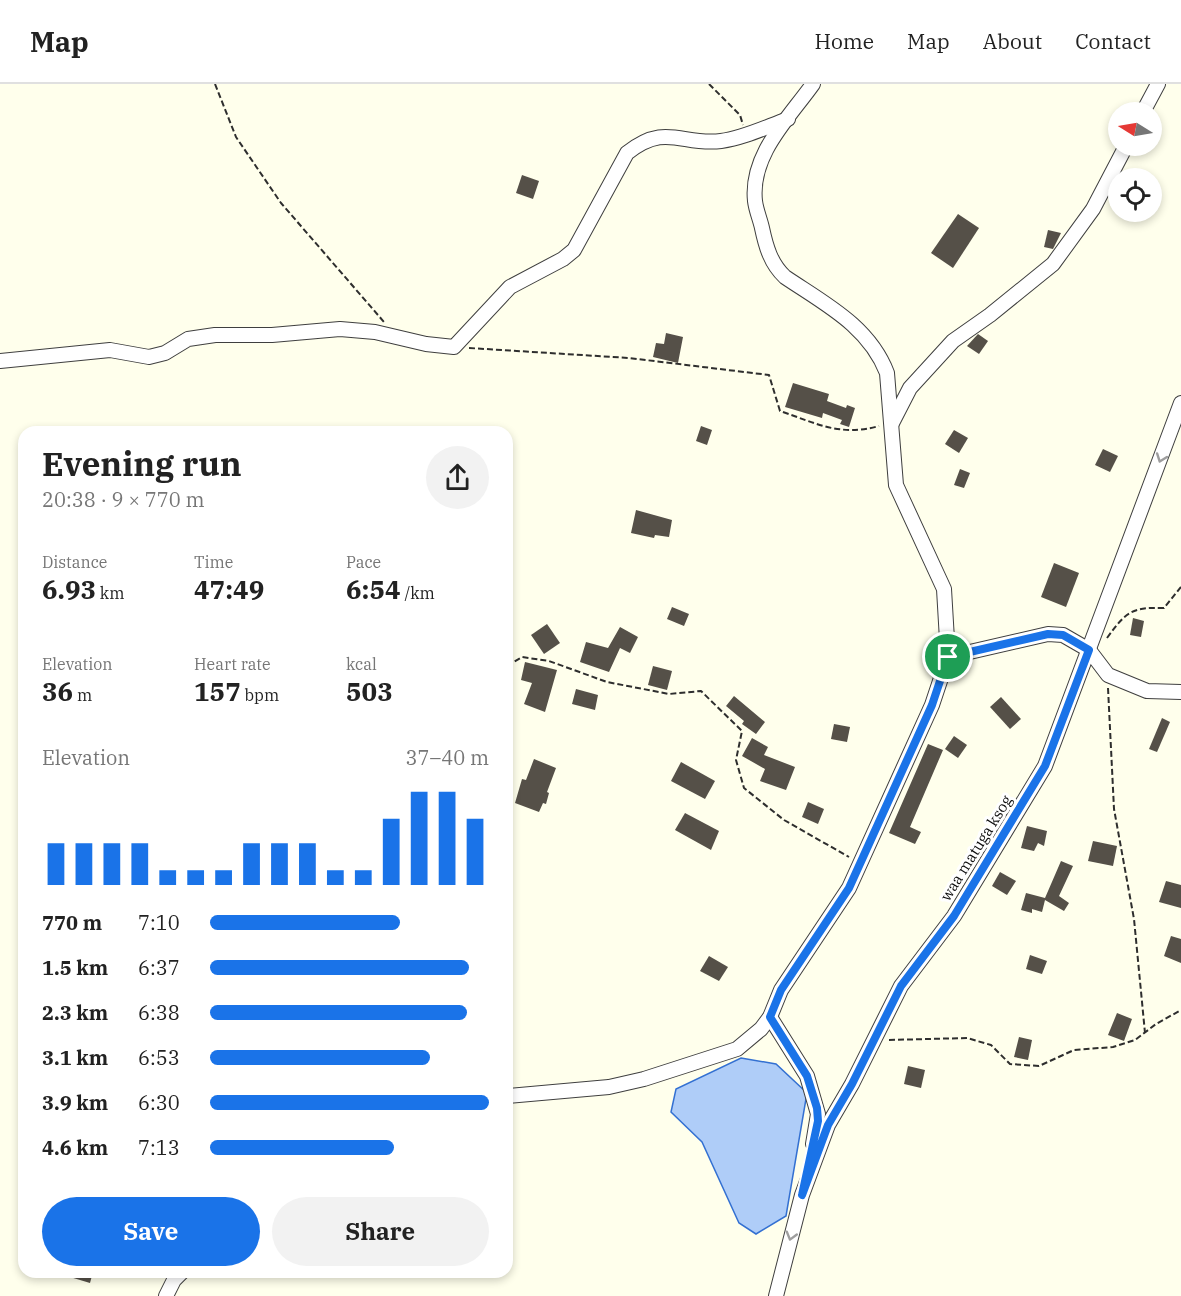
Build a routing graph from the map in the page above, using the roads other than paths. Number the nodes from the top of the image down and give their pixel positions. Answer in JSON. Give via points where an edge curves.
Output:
{"nodes":[{"id":1,"x":813,"y":84,"type":"edge"},
{"id":2,"x":1158,"y":84,"type":"edge"},
{"id":3,"x":1148,"y":102,"type":"edge"},
{"id":4,"x":788,"y":119,"type":"junction"},
{"id":5,"x":1121,"y":156,"type":"edge"},
{"id":6,"x":0,"y":361,"type":"edge"},
{"id":7,"x":1181,"y":403,"type":"edge"},
{"id":8,"x":891,"y":423,"type":"junction"},
{"id":9,"x":1089,"y":650,"type":"junction"},
{"id":10,"x":948,"y":657,"type":"junction"},
{"id":11,"x":1181,"y":692,"type":"edge"},
{"id":12,"x":770,"y":1017,"type":"junction"},
{"id":13,"x":513,"y":1095,"type":"edge"},
{"id":14,"x":802,"y":1195,"type":"junction"},
{"id":15,"x":176,"y":1278,"type":"edge"},
{"id":16,"x":166,"y":1296,"type":"edge"},
{"id":17,"x":776,"y":1296,"type":"edge"}],
"edges":[{"from":1,"to":4,"type":"street"},
{"from":2,"to":3,"type":"street"},
{"from":4,"to":6,"type":"street","via":[[725,140],[707,142],[670,136],[639,143],[627,153],[574,250],[510,287],[454,347],[340,329],[272,335],[228,333],[189,339],[149,357],[110,350]]},
{"from":4,"to":8,"type":"street","via":[[769,143],[755,183],[755,202],[766,245],[776,268],[785,277],[866,336],[887,372]]},
{"from":5,"to":8,"type":"street","via":[[1093,209],[1053,264],[953,341],[910,388]]},
{"from":7,"to":9,"type":"street","name":"waa matuga ksog","one_way":true},
{"from":8,"to":10,"type":"street","via":[[897,486],[944,589]]},
{"from":9,"to":10,"type":"street","via":[[1063,635],[1048,634]]},
{"from":9,"to":11,"type":"street","via":[[1108,675],[1147,691]]},
{"from":9,"to":14,"type":"street","name":"waa matuga ksog","via":[[1045,766],[954,916],[901,986],[828,1125]]},
{"from":10,"to":12,"type":"street","via":[[932,705],[840,904],[781,990]]},
{"from":12,"to":13,"type":"street","via":[[753,1038],[737,1049],[675,1070],[609,1087]]},
{"from":12,"to":14,"type":"street","via":[[807,1076],[817,1108],[818,1121]]},
{"from":14,"to":17,"type":"street","name":"waa matuga ksog","one_way":true},
{"from":15,"to":16,"type":"street"}]}
